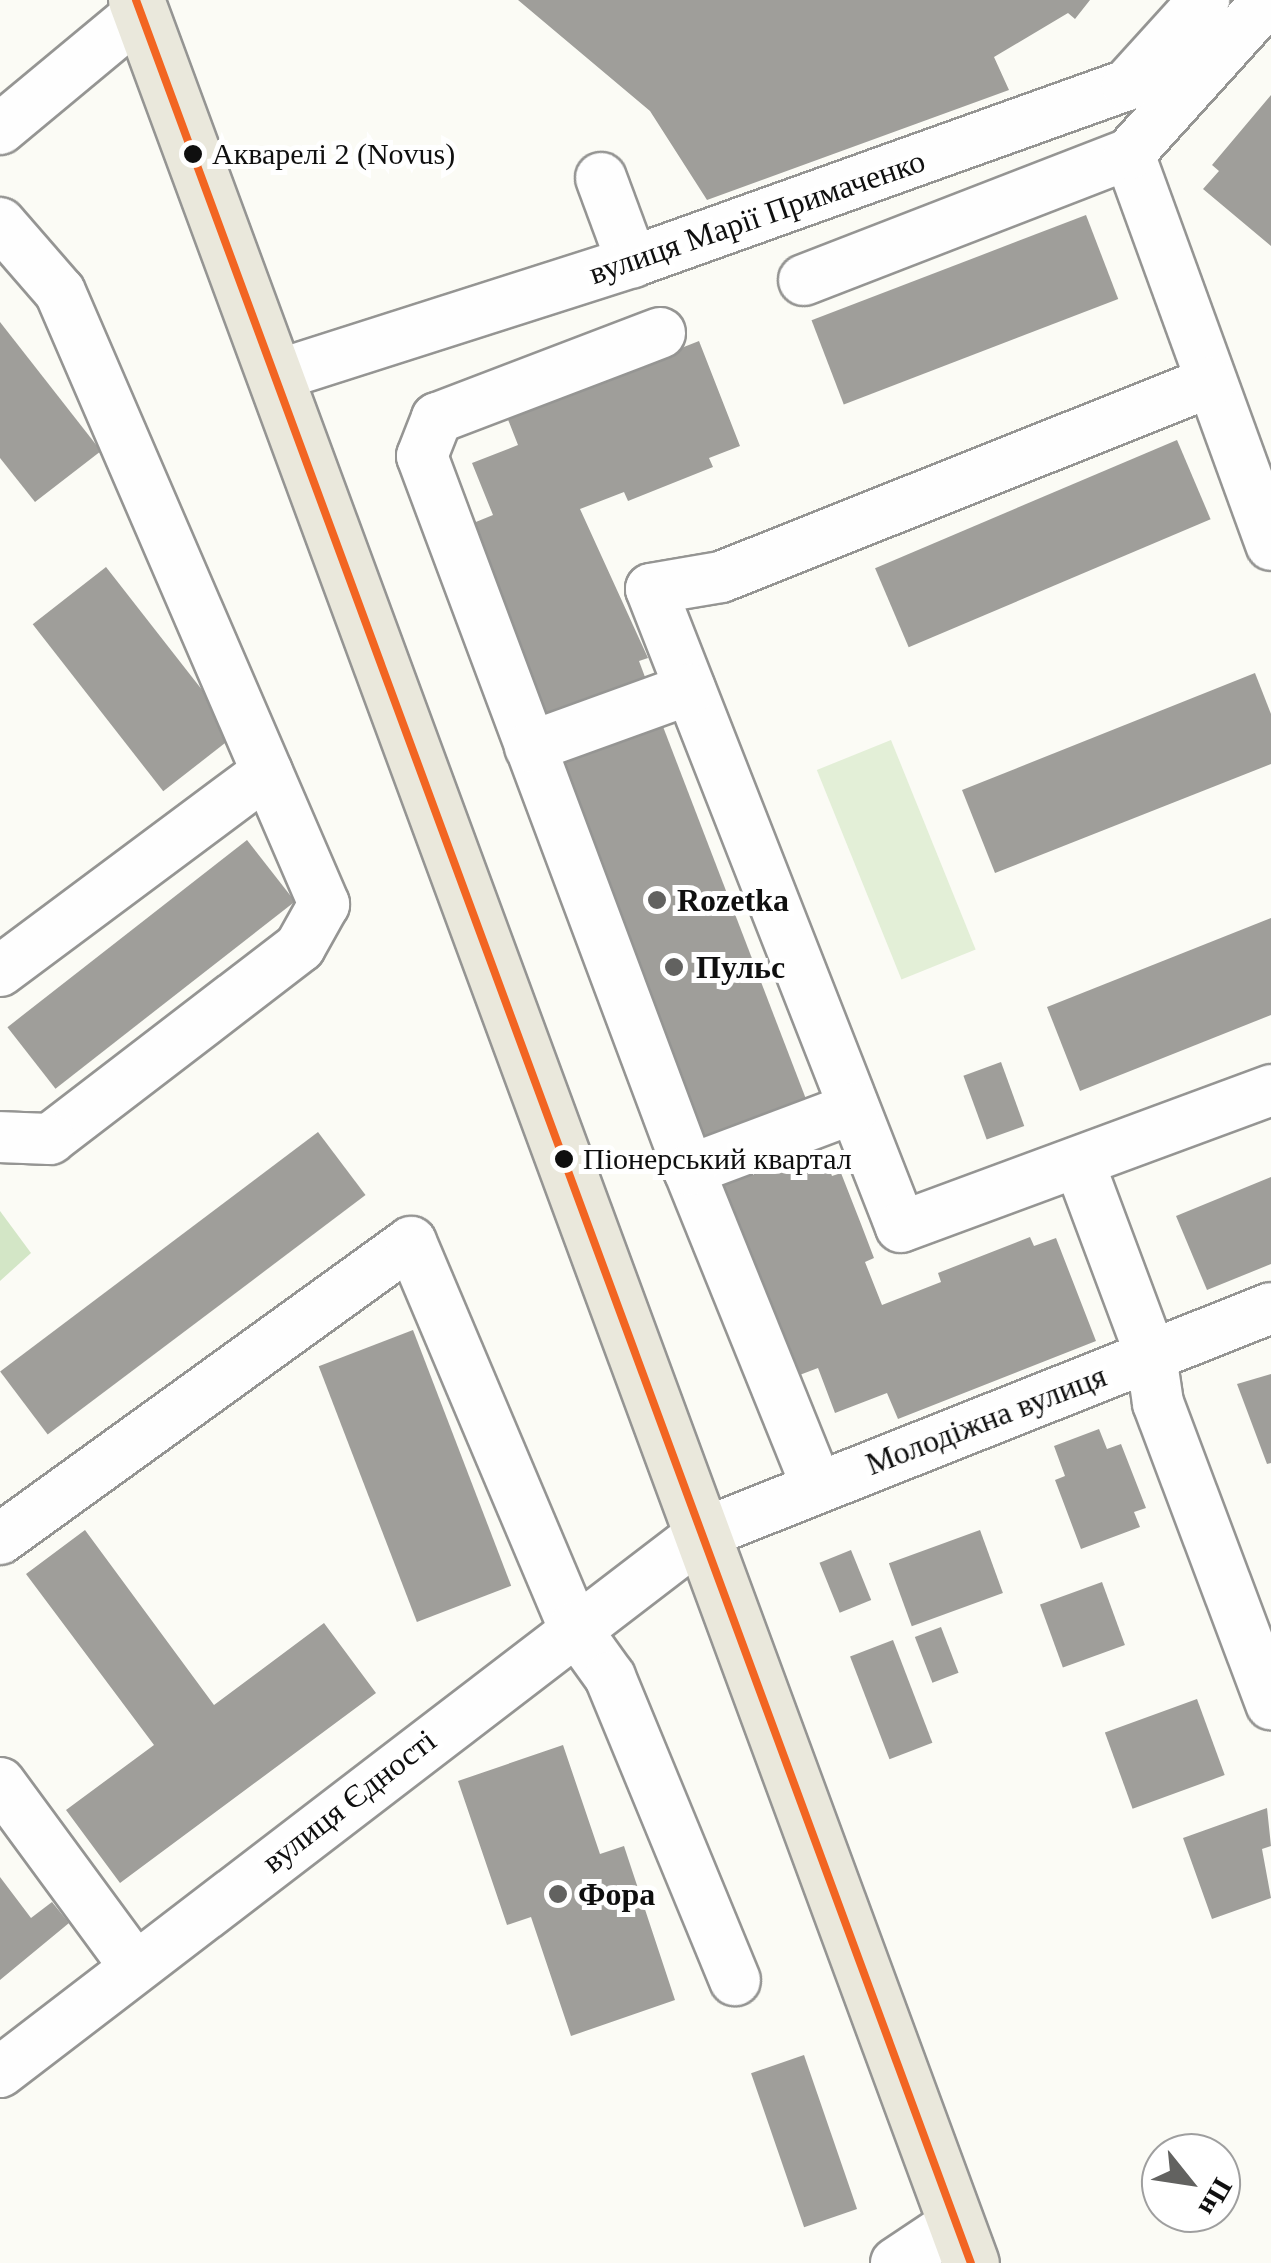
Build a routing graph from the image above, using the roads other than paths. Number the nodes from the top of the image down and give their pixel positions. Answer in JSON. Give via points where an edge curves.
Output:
{"nodes":[{"id":1,"x":1204,"y":0,"type":"edge"},
{"id":2,"x":1268,"y":0,"type":"edge"},
{"id":3,"x":138,"y":6,"type":"edge"},
{"id":4,"x":0,"y":129,"type":"edge"},
{"id":5,"x":1129,"y":154,"type":"junction"},
{"id":6,"x":602,"y":178,"type":"dead end"},
{"id":7,"x":0,"y":223,"type":"edge"},
{"id":8,"x":632,"y":262,"type":"junction"},
{"id":9,"x":804,"y":280,"type":"dead end"},
{"id":10,"x":469,"y":315,"type":"junction"},
{"id":11,"x":660,"y":333,"type":"dead end"},
{"id":12,"x":275,"y":376,"type":"junction"},
{"id":13,"x":1210,"y":382,"type":"junction"},
{"id":14,"x":499,"y":394,"type":"junction"},
{"id":15,"x":1271,"y":545,"type":"edge"},
{"id":16,"x":690,"y":689,"type":"junction"},
{"id":17,"x":530,"y":747,"type":"junction"},
{"id":18,"x":267,"y":772,"type":"junction"},
{"id":19,"x":0,"y":972,"type":"edge"},
{"id":20,"x":1271,"y":1090,"type":"edge"},
{"id":21,"x":854,"y":1108,"type":"junction"},
{"id":22,"x":0,"y":1137,"type":"edge"},
{"id":23,"x":1078,"y":1164,"type":"junction"},
{"id":24,"x":688,"y":1170,"type":"junction"},
{"id":25,"x":1271,"y":1308,"type":"edge"},
{"id":26,"x":1151,"y":1356,"type":"junction"},
{"id":27,"x":816,"y":1485,"type":"junction"},
{"id":28,"x":702,"y":1534,"type":"junction"},
{"id":29,"x":0,"y":1539,"type":"edge"},
{"id":30,"x":574,"y":1627,"type":"junction"},
{"id":31,"x":1271,"y":1704,"type":"edge"},
{"id":32,"x":0,"y":1783,"type":"edge"},
{"id":33,"x":135,"y":1967,"type":"junction"},
{"id":34,"x":734,"y":1980,"type":"dead end"},
{"id":35,"x":0,"y":2072,"type":"edge"},
{"id":36,"x":963,"y":2243,"type":"edge"},
{"id":37,"x":896,"y":2263,"type":"edge"}],
"edges":[{"from":1,"to":8,"type":"street","name":"вулиця Марії Примаченко","via":[[1127,86]]},
{"from":2,"to":5,"type":"street"},
{"from":3,"to":4,"type":"street"},
{"from":3,"to":12,"type":"main road"},
{"from":5,"to":9,"type":"street"},
{"from":5,"to":13,"type":"street"},
{"from":6,"to":8,"type":"street"},
{"from":7,"to":18,"type":"street","via":[[60,292]]},
{"from":8,"to":10,"type":"street","name":"вулиця Марії Примаченко"},
{"from":10,"to":12,"type":"street","name":"вулиця Марії Примаченко"},
{"from":10,"to":14,"type":"street"},
{"from":11,"to":14,"type":"street"},
{"from":12,"to":28,"type":"main road"},
{"from":13,"to":15,"type":"street"},
{"from":13,"to":16,"type":"street","via":[[722,577],[651,589]]},
{"from":14,"to":17,"type":"street","via":[[437,418],[422,456]]},
{"from":16,"to":17,"type":"street"},
{"from":16,"to":21,"type":"street"},
{"from":17,"to":24,"type":"street"},
{"from":18,"to":19,"type":"street"},
{"from":18,"to":22,"type":"street","via":[[324,904],[300,947],[50,1139]]},
{"from":20,"to":23,"type":"street"},
{"from":21,"to":23,"type":"street","via":[[902,1227]]},
{"from":21,"to":24,"type":"street"},
{"from":23,"to":26,"type":"street"},
{"from":24,"to":27,"type":"street"},
{"from":25,"to":26,"type":"street","name":"Молодіжна вулиця"},
{"from":26,"to":27,"type":"street","name":"Молодіжна вулиця"},
{"from":26,"to":31,"type":"street","via":[[1158,1403]]},
{"from":27,"to":28,"type":"street","name":"Молодіжна вулиця"},
{"from":28,"to":30,"type":"street","name":"вулиця Єдності"},
{"from":28,"to":36,"type":"main road"},
{"from":29,"to":30,"type":"street","via":[[410,1242]]},
{"from":30,"to":33,"type":"street","name":"вулиця Єдності"},
{"from":30,"to":34,"type":"street","via":[[610,1677]]},
{"from":32,"to":33,"type":"street"},
{"from":33,"to":35,"type":"street","name":"вулиця Єдності"},
{"from":36,"to":37,"type":"street"}]}
